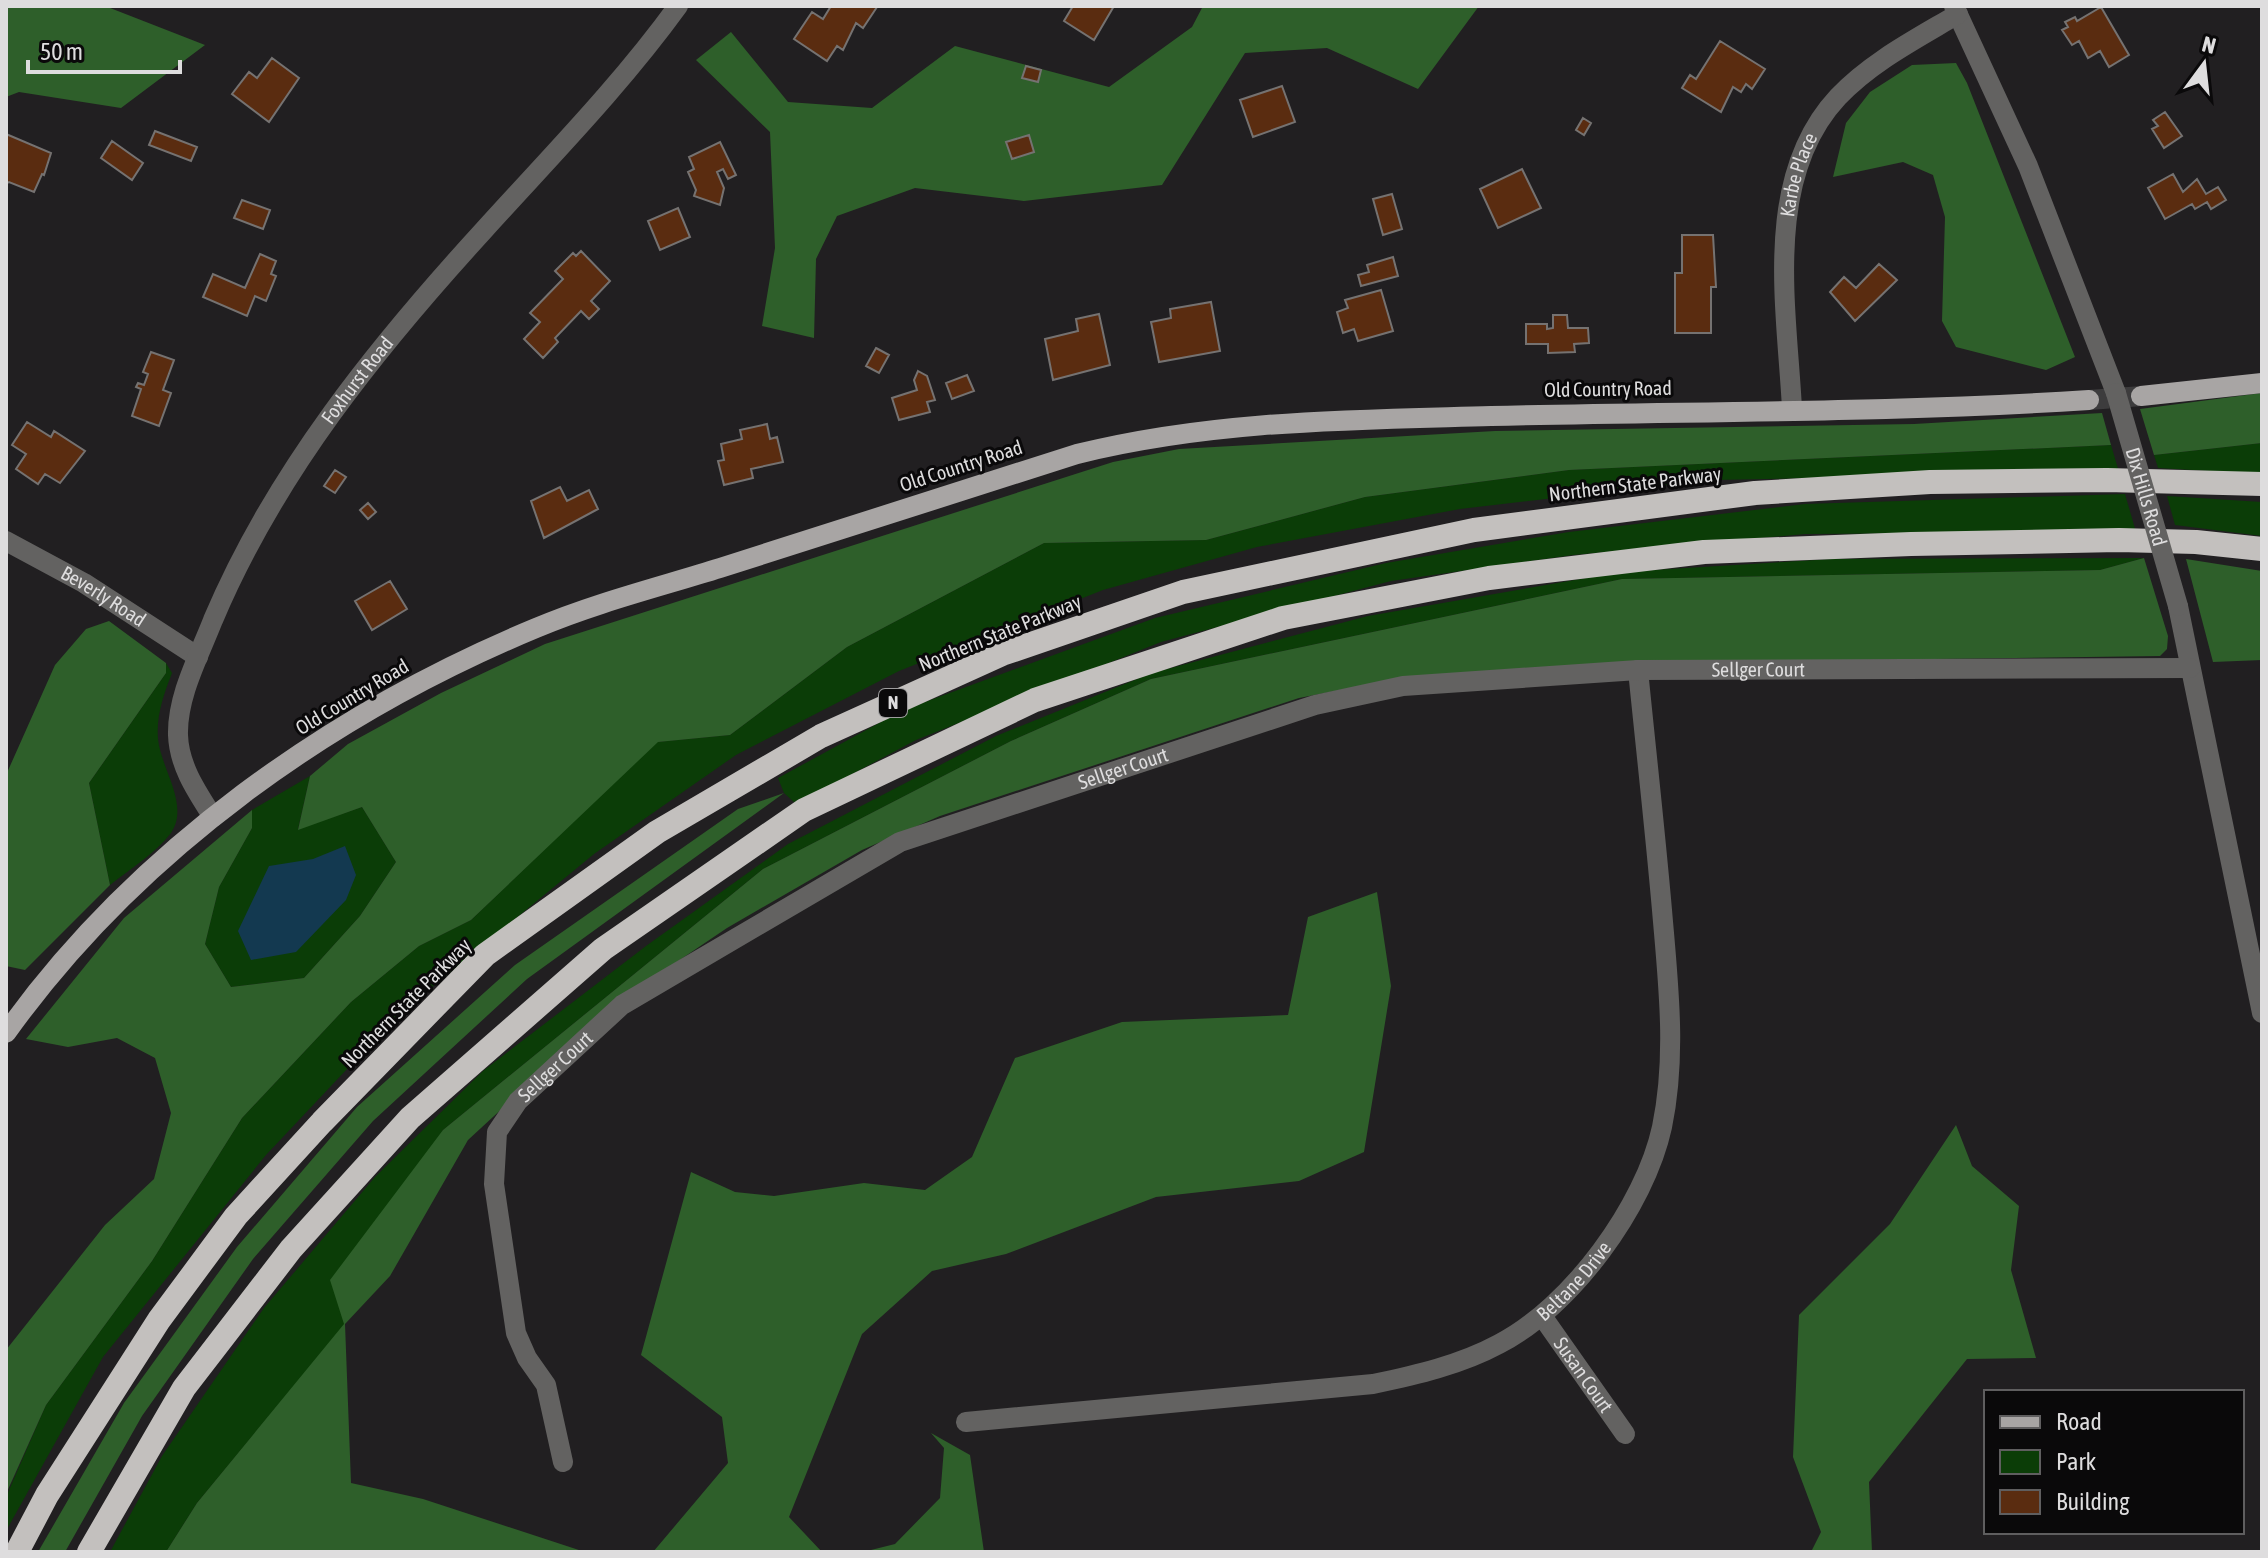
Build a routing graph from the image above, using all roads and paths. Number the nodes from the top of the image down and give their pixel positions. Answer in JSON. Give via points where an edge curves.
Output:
{"nodes":[{"id":1,"x":678,"y":6,"type":"edge"},
{"id":2,"x":1956,"y":10,"type":"edge"},
{"id":3,"x":2262,"y":383,"type":"edge"},
{"id":4,"x":2141,"y":396,"type":"tunnel mouth"},
{"id":5,"x":2089,"y":400,"type":"tunnel mouth"},
{"id":6,"x":1792,"y":409,"type":"junction"},
{"id":7,"x":2262,"y":484,"type":"edge"},
{"id":8,"x":6,"y":541,"type":"edge"},
{"id":9,"x":2262,"y":549,"type":"edge"},
{"id":10,"x":198,"y":657,"type":"junction"},
{"id":11,"x":2190,"y":668,"type":"junction"},
{"id":12,"x":1638,"y":670,"type":"junction"},
{"id":13,"x":213,"y":817,"type":"junction"},
{"id":14,"x":2257,"y":952,"type":"edge"},
{"id":15,"x":2262,"y":1013,"type":"edge"},
{"id":16,"x":6,"y":1033,"type":"edge"},
{"id":17,"x":1542,"y":1316,"type":"junction"},
{"id":18,"x":966,"y":1422,"type":"dead end"},
{"id":19,"x":1625,"y":1434,"type":"dead end"},
{"id":20,"x":563,"y":1462,"type":"dead end"},
{"id":21,"x":17,"y":1552,"type":"edge"},
{"id":22,"x":89,"y":1552,"type":"edge"}],
"edges":[{"from":1,"to":10,"type":"street","name":"Foxhurst Road","via":[[570,136],[424,296],[317,433],[248,545]]},
{"from":2,"to":6,"type":"street","name":"Karbe Place","via":[[1837,98],[1813,131],[1798,167],[1785,241]]},
{"from":2,"to":11,"type":"street","name":"Dix Hills Road","bridge":true,"via":[[2028,166],[2116,393],[2178,606]]},
{"from":3,"to":4,"type":"main road"},
{"from":5,"to":6,"type":"main road","name":"Old Country Road"},
{"from":6,"to":13,"type":"main road","name":"Old Country Road","via":[[1300,421],[1145,437],[1077,454],[537,628],[408,689],[335,732]]},
{"from":7,"to":21,"type":"highway","name":"Northern State Parkway","number":"N","via":[[1930,482],[1755,493],[1474,530],[1153,601],[1002,654],[821,736],[657,832],[485,955],[236,1216],[159,1320],[47,1495]]},
{"from":8,"to":10,"type":"street","name":"Beverly Road","via":[[84,583]]},
{"from":9,"to":22,"type":"highway","via":[[2119,540],[1911,544],[1704,552],[1489,578],[1283,618],[1035,700],[804,810],[603,949],[410,1118],[291,1249],[184,1388]]},
{"from":10,"to":13,"type":"street","name":"Foxhurst Road","via":[[183,699],[178,735],[191,781]]},
{"from":11,"to":12,"type":"street","name":"Sellger Court"},
{"from":11,"to":14,"type":"street","name":"Dix Hills Road"},
{"from":12,"to":17,"type":"street","name":"Beltane Drive","via":[[1669,993],[1670,1065],[1662,1129],[1641,1187],[1603,1250]]},
{"from":12,"to":20,"type":"street","name":"Sellger Court","via":[[1403,686],[1315,705],[929,832],[900,842],[622,1005],[518,1101],[497,1132],[494,1184],[516,1333],[546,1385]]},
{"from":13,"to":16,"type":"main road","name":"Old Country Road","via":[[109,910]]},
{"from":14,"to":15,"type":"street","name":"Dix Hills Road"},
{"from":17,"to":18,"type":"street","name":"Beltane Drive","via":[[1500,1344],[1436,1370],[1373,1384]]},
{"from":17,"to":19,"type":"street","name":"Susan Court"}]}
